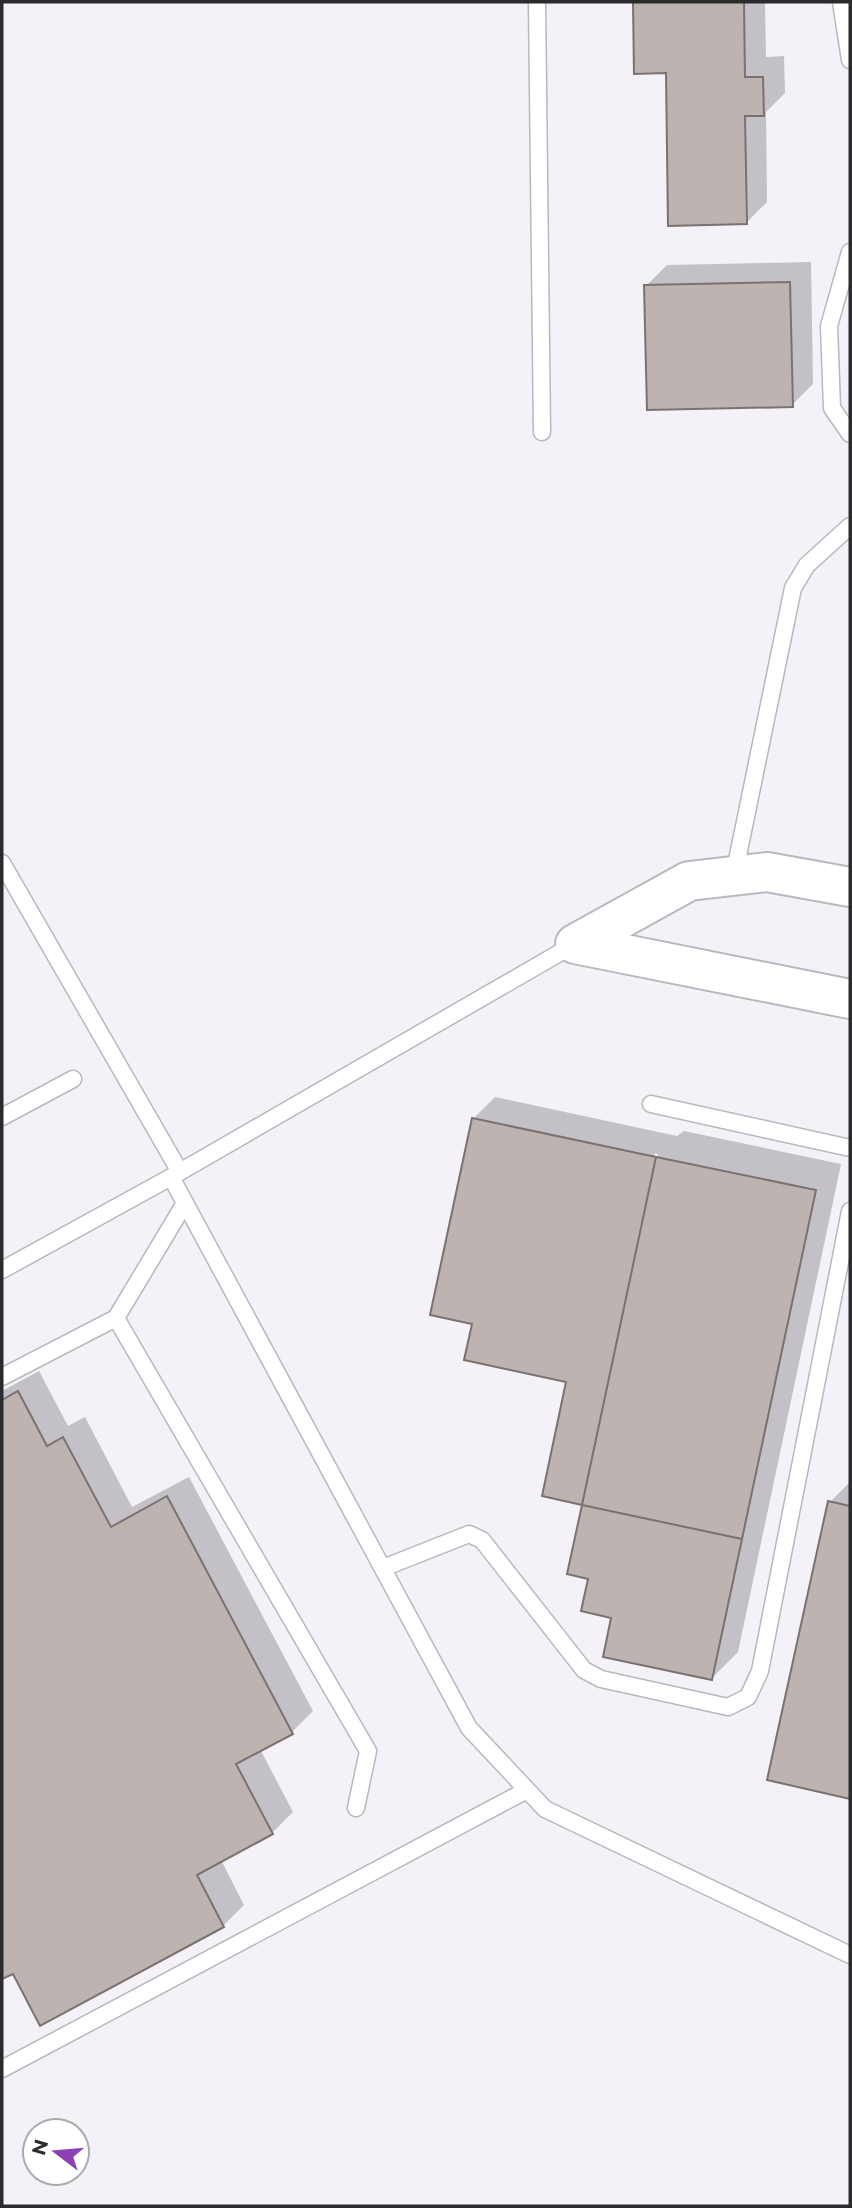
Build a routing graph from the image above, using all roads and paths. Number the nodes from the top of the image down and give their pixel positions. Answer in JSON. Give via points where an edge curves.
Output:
{"nodes":[{"id":1,"x":537,"y":2,"type":"edge"},
{"id":2,"x":841,"y":2,"type":"edge"},
{"id":3,"x":850,"y":60,"type":"edge"},
{"id":4,"x":850,"y":251,"type":"edge"},
{"id":5,"x":542,"y":432,"type":"dead end"},
{"id":6,"x":850,"y":434,"type":"edge"},
{"id":7,"x":850,"y":526,"type":"edge"},
{"id":8,"x":2,"y":863,"type":"edge"},
{"id":9,"x":734,"y":875,"type":"junction"},
{"id":10,"x":850,"y":887,"type":"edge"},
{"id":11,"x":575,"y":944,"type":"junction"},
{"id":12,"x":850,"y":999,"type":"edge"},
{"id":13,"x":73,"y":1079,"type":"dead end"},
{"id":14,"x":651,"y":1104,"type":"dead end"},
{"id":15,"x":2,"y":1117,"type":"edge"},
{"id":16,"x":850,"y":1148,"type":"edge"},
{"id":17,"x":175,"y":1175,"type":"junction"},
{"id":18,"x":185,"y":1203,"type":"junction"},
{"id":19,"x":850,"y":1211,"type":"edge"},
{"id":20,"x":2,"y":1270,"type":"edge"},
{"id":21,"x":116,"y":1318,"type":"junction"},
{"id":22,"x":2,"y":1377,"type":"edge"},
{"id":23,"x":383,"y":1568,"type":"junction"},
{"id":24,"x":527,"y":1790,"type":"junction"},
{"id":25,"x":356,"y":1808,"type":"dead end"},
{"id":26,"x":850,"y":1955,"type":"edge"},
{"id":27,"x":2,"y":2069,"type":"edge"}],
"edges":[{"from":1,"to":5,"type":"lane"},
{"from":2,"to":3,"type":"lane"},
{"from":4,"to":6,"type":"lane","via":[[829,326],[832,408]]},
{"from":7,"to":9,"type":"lane","via":[[807,565],[793,588]]},
{"from":8,"to":17,"type":"lane"},
{"from":9,"to":10,"type":"street","via":[[767,872]]},
{"from":9,"to":11,"type":"street","via":[[689,881]]},
{"from":11,"to":12,"type":"street"},
{"from":11,"to":17,"type":"lane"},
{"from":13,"to":15,"type":"lane"},
{"from":14,"to":16,"type":"lane"},
{"from":17,"to":18,"type":"lane"},
{"from":17,"to":20,"type":"lane"},
{"from":18,"to":21,"type":"lane"},
{"from":18,"to":23,"type":"lane"},
{"from":19,"to":23,"type":"lane","via":[[760,1671],[748,1697],[728,1707],[601,1679],[584,1670],[482,1540],[469,1534]]},
{"from":21,"to":22,"type":"lane"},
{"from":21,"to":25,"type":"lane","via":[[368,1751]]},
{"from":23,"to":24,"type":"lane","via":[[469,1728]]},
{"from":24,"to":26,"type":"lane","via":[[545,1809]]},
{"from":24,"to":27,"type":"lane"}]}
